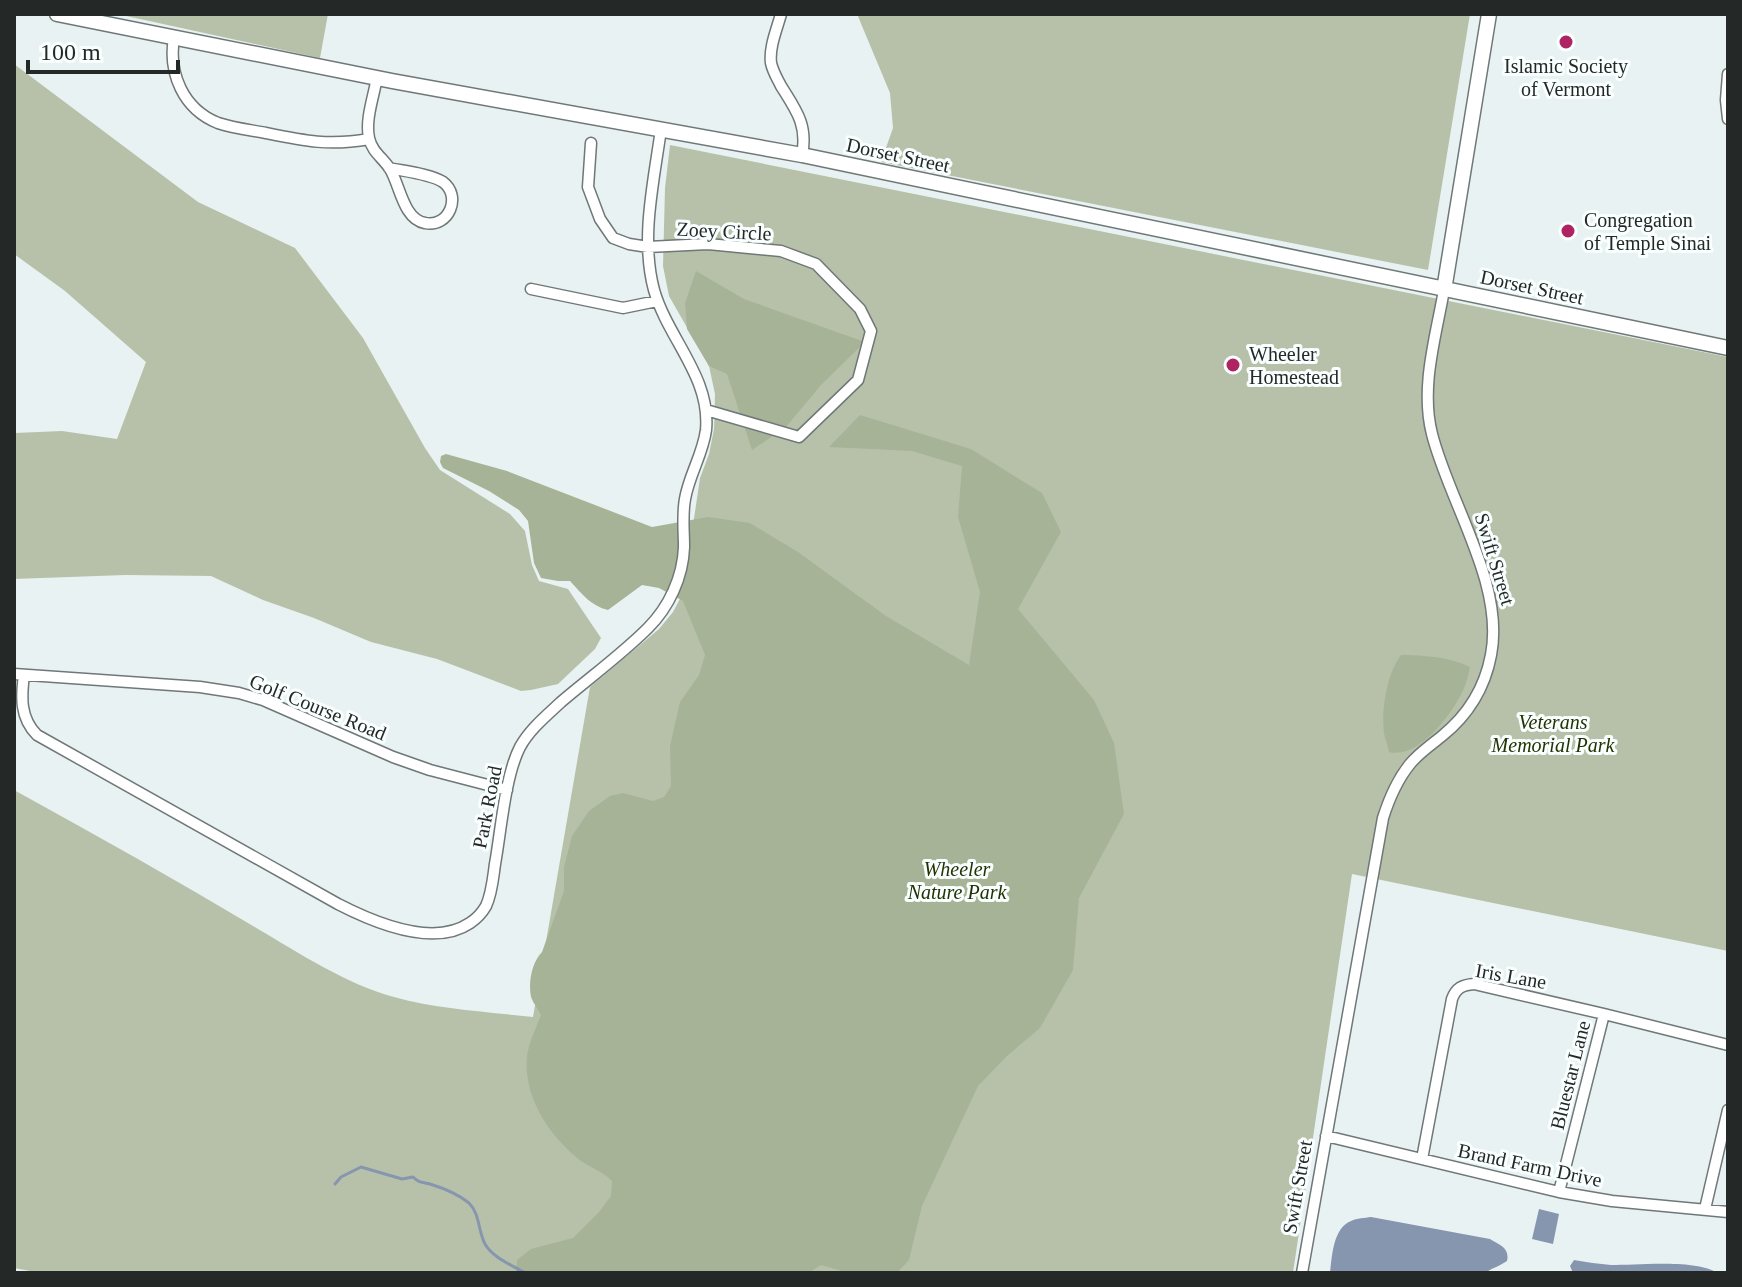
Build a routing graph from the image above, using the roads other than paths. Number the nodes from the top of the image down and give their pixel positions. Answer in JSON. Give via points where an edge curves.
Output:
{"nodes":[{"id":1,"x":57,"y":14,"type":"edge"},
{"id":2,"x":781,"y":14,"type":"edge"},
{"id":3,"x":1489,"y":14,"type":"edge"},
{"id":4,"x":174,"y":38,"type":"junction"},
{"id":5,"x":1728,"y":74,"type":"edge"},
{"id":6,"x":377,"y":77,"type":"junction"},
{"id":7,"x":1728,"y":119,"type":"edge"},
{"id":8,"x":661,"y":129,"type":"junction"},
{"id":9,"x":369,"y":139,"type":"junction"},
{"id":10,"x":591,"y":143,"type":"dead end"},
{"id":11,"x":802,"y":155,"type":"junction"},
{"id":12,"x":389,"y":168,"type":"junction"},
{"id":13,"x":648,"y":247,"type":"junction"},
{"id":14,"x":531,"y":289,"type":"dead end"},
{"id":15,"x":1444,"y":290,"type":"junction"},
{"id":16,"x":657,"y":301,"type":"junction"},
{"id":17,"x":1728,"y":348,"type":"edge"},
{"id":18,"x":706,"y":410,"type":"junction"},
{"id":19,"x":19,"y":674,"type":"edge"},
{"id":20,"x":507,"y":790,"type":"junction"},
{"id":21,"x":1604,"y":1014,"type":"junction"},
{"id":22,"x":1728,"y":1045,"type":"edge"},
{"id":23,"x":1728,"y":1110,"type":"edge"},
{"id":24,"x":1326,"y":1136,"type":"junction"},
{"id":25,"x":1422,"y":1159,"type":"junction"},
{"id":26,"x":1559,"y":1192,"type":"junction"},
{"id":27,"x":1705,"y":1209,"type":"junction"},
{"id":28,"x":1728,"y":1212,"type":"edge"},
{"id":29,"x":1302,"y":1273,"type":"edge"}],
"edges":[{"from":1,"to":4,"type":"street","name":"Dorset Street"},
{"from":2,"to":11,"type":"street","via":[[771,62],[804,129]]},
{"from":3,"to":15,"type":"street","name":"Swift Street"},
{"from":4,"to":6,"type":"street","name":"Dorset Street"},
{"from":4,"to":9,"type":"street","via":[[173,68],[179,87],[213,120],[310,142]]},
{"from":5,"to":7,"type":"street"},
{"from":6,"to":8,"type":"street","name":"Dorset Street"},
{"from":6,"to":9,"type":"street"},
{"from":8,"to":11,"type":"street","name":"Dorset Street"},
{"from":8,"to":13,"type":"street","name":"Park Road"},
{"from":9,"to":12,"type":"street"},
{"from":10,"to":13,"type":"street","via":[[588,187],[600,219],[613,238]]},
{"from":11,"to":15,"type":"street","name":"Dorset Street"},
{"from":12,"to":12,"type":"street","via":[[415,219],[430,224],[448,215],[452,195],[443,182]]},
{"from":13,"to":16,"type":"street","name":"Park Road"},
{"from":13,"to":18,"type":"street","name":"Zoey Circle","via":[[708,244],[781,251],[816,264],[860,309],[871,331],[858,380],[799,437]]},
{"from":14,"to":16,"type":"street","via":[[623,308]]},
{"from":15,"to":17,"type":"street","name":"Dorset Street"},
{"from":15,"to":24,"type":"street","name":"Swift Street","via":[[1428,412],[1488,589],[1491,654],[1471,705],[1412,762],[1387,806]]},
{"from":16,"to":18,"type":"street","name":"Park Road","via":[[699,381]]},
{"from":18,"to":20,"type":"street","name":"Park Road","via":[[703,445],[685,496],[681,568],[669,599],[647,629],[536,725],[521,744]]},
{"from":19,"to":20,"type":"street","name":"Golf Course Road","via":[[239,693],[393,757]]},
{"from":19,"to":20,"type":"street","name":"Park Road","via":[[24,715],[37,735],[338,904],[397,928],[447,932],[467,926],[483,910]]},
{"from":21,"to":22,"type":"street","name":"Iris Lane"},
{"from":21,"to":25,"type":"street","name":"Iris Lane","via":[[1474,984],[1460,987],[1452,999]]},
{"from":21,"to":26,"type":"street","name":"Bluestar Lane"},
{"from":23,"to":27,"type":"street"},
{"from":24,"to":25,"type":"street","name":"Brand Farm Drive"},
{"from":24,"to":29,"type":"street","name":"Swift Street"},
{"from":25,"to":26,"type":"street","name":"Brand Farm Drive"},
{"from":26,"to":27,"type":"street","name":"Brand Farm Drive"},
{"from":27,"to":28,"type":"street","name":"Brand Farm Drive"}]}
